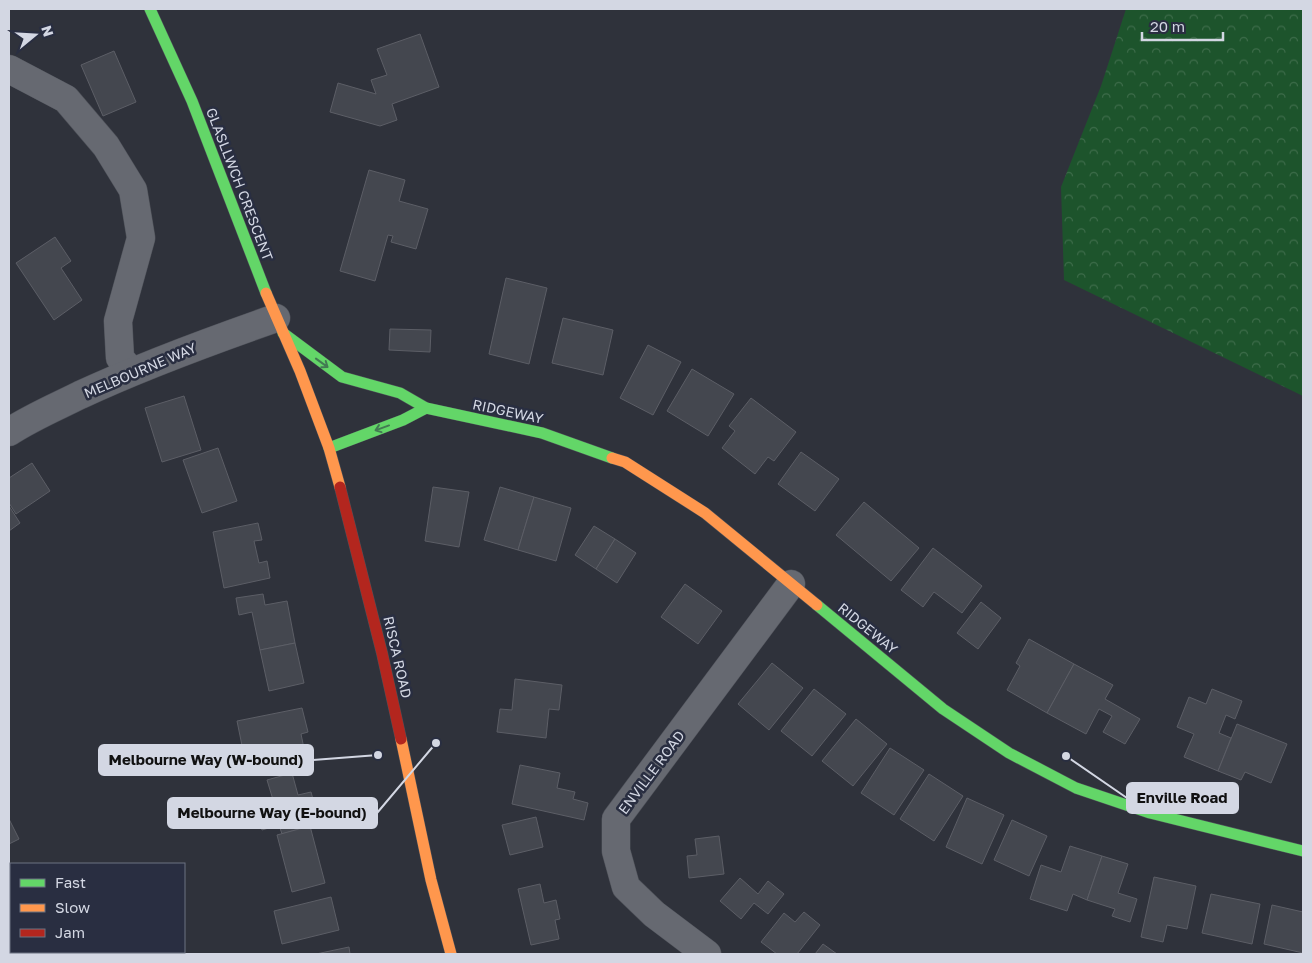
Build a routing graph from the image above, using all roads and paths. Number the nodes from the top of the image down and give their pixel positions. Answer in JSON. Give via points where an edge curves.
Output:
{"nodes":[{"id":1,"x":150,"y":9,"type":"edge"},
{"id":2,"x":9,"y":69,"type":"edge"},
{"id":3,"x":280,"y":326,"type":"junction"},
{"id":4,"x":300,"y":371,"type":"joint"},
{"id":5,"x":131,"y":372,"type":"junction"},
{"id":6,"x":426,"y":408,"type":"junction"},
{"id":7,"x":9,"y":432,"type":"edge"},
{"id":8,"x":329,"y":448,"type":"junction"},
{"id":9,"x":790,"y":584,"type":"junction"},
{"id":10,"x":1303,"y":851,"type":"edge"},
{"id":11,"x":450,"y":954,"type":"edge"},
{"id":12,"x":707,"y":954,"type":"edge"}],
"edges":[{"from":1,"to":3,"type":"street","name":"GLASLLWCH CRESCENT","via":[[192,101]]},
{"from":2,"to":5,"type":"street","via":[[66,99],[106,146],[133,190],[141,238],[118,321],[120,358]]},
{"from":3,"to":4,"type":"street","name":"GLASLLWCH CRESCENT"},
{"from":3,"to":5,"type":"street","name":"MELBOURNE WAY","via":[[212,340]]},
{"from":3,"to":6,"type":"street","name":"RIDGEWAY","one_way":true,"via":[[342,377],[400,393]]},
{"from":4,"to":8,"type":"street","name":"RISCA ROAD"},
{"from":5,"to":7,"type":"street","name":"MELBOURNE WAY","via":[[27,420]]},
{"from":6,"to":8,"type":"street","one_way":true},
{"from":6,"to":9,"type":"street","name":"RIDGEWAY","via":[[542,433],[625,462],[704,513]]},
{"from":8,"to":11,"type":"street","name":"RISCA ROAD","via":[[382,653],[430,880]]},
{"from":9,"to":10,"type":"street","name":"RIDGEWAY","via":[[943,709],[1009,753],[1076,788],[1150,813]]},
{"from":9,"to":12,"type":"street","name":"ENVILLE ROAD","via":[[616,819],[616,851],[626,886],[654,914]]}]}
